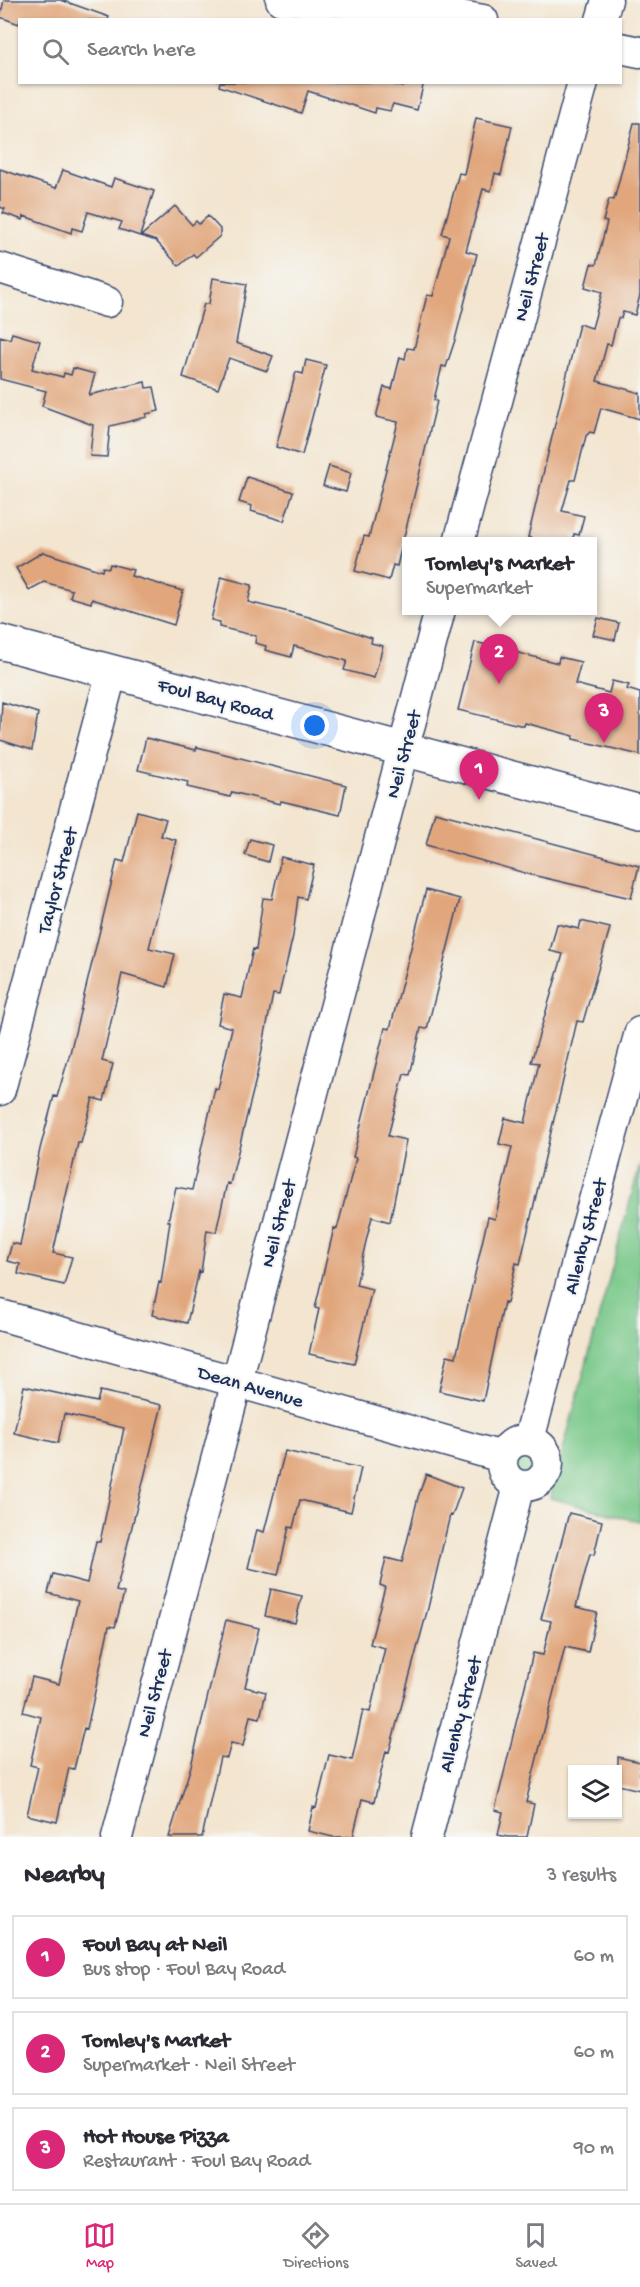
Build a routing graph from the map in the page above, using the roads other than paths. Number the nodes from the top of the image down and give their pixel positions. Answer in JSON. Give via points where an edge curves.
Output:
{"nodes":[{"id":1,"x":281,"y":0,"type":"edge"},
{"id":2,"x":607,"y":0,"type":"edge"},
{"id":3,"x":472,"y":18,"type":"edge"},
{"id":4,"x":602,"y":18,"type":"edge"},
{"id":5,"x":622,"y":48,"type":"edge"},
{"id":6,"x":640,"y":52,"type":"edge"},
{"id":7,"x":582,"y":84,"type":"edge"},
{"id":8,"x":0,"y":268,"type":"edge"},
{"id":9,"x":107,"y":302,"type":"dead end"},
{"id":10,"x":460,"y":537,"type":"edge"},
{"id":11,"x":439,"y":615,"type":"edge"},
{"id":12,"x":0,"y":642,"type":"edge"},
{"id":13,"x":112,"y":671,"type":"junction"},
{"id":14,"x":403,"y":748,"type":"junction"},
{"id":15,"x":640,"y":812,"type":"edge"},
{"id":16,"x":640,"y":1032,"type":"edge"},
{"id":17,"x":0,"y":1090,"type":"edge"},
{"id":18,"x":0,"y":1315,"type":"edge"},
{"id":19,"x":237,"y":1381,"type":"junction"},
{"id":20,"x":529,"y":1439,"type":"junction"},
{"id":21,"x":502,"y":1457,"type":"junction"},
{"id":22,"x":519,"y":1486,"type":"junction"},
{"id":23,"x":117,"y":1837,"type":"edge"},
{"id":24,"x":427,"y":1837,"type":"edge"}],
"edges":[{"from":1,"to":3,"type":"street","via":[[404,6]]},
{"from":2,"to":4,"type":"street"},
{"from":5,"to":6,"type":"street"},
{"from":7,"to":10,"type":"street","name":"Neil Street"},
{"from":8,"to":9,"type":"street"},
{"from":11,"to":14,"type":"street","name":"Neil Street"},
{"from":12,"to":13,"type":"main road","name":"Foul Bay Road"},
{"from":13,"to":14,"type":"main road","name":"Foul Bay Road"},
{"from":13,"to":17,"type":"street","name":"Taylor Street"},
{"from":14,"to":15,"type":"main road","name":"Foul Bay Road"},
{"from":14,"to":19,"type":"street","name":"Neil Street"},
{"from":16,"to":20,"type":"street","name":"Allenby Street"},
{"from":18,"to":19,"type":"street","name":"Dean Avenue"},
{"from":19,"to":21,"type":"street","name":"Dean Avenue"},
{"from":19,"to":23,"type":"street","name":"Neil Street"},
{"from":20,"to":21,"type":"street","via":[[518,1440]]},
{"from":20,"to":22,"type":"street","via":[[541,1445],[548,1456],[548,1469],[537,1482]]},
{"from":21,"to":22,"type":"street","via":[[502,1469],[508,1480]]},
{"from":22,"to":24,"type":"street","name":"Allenby Street"}]}
